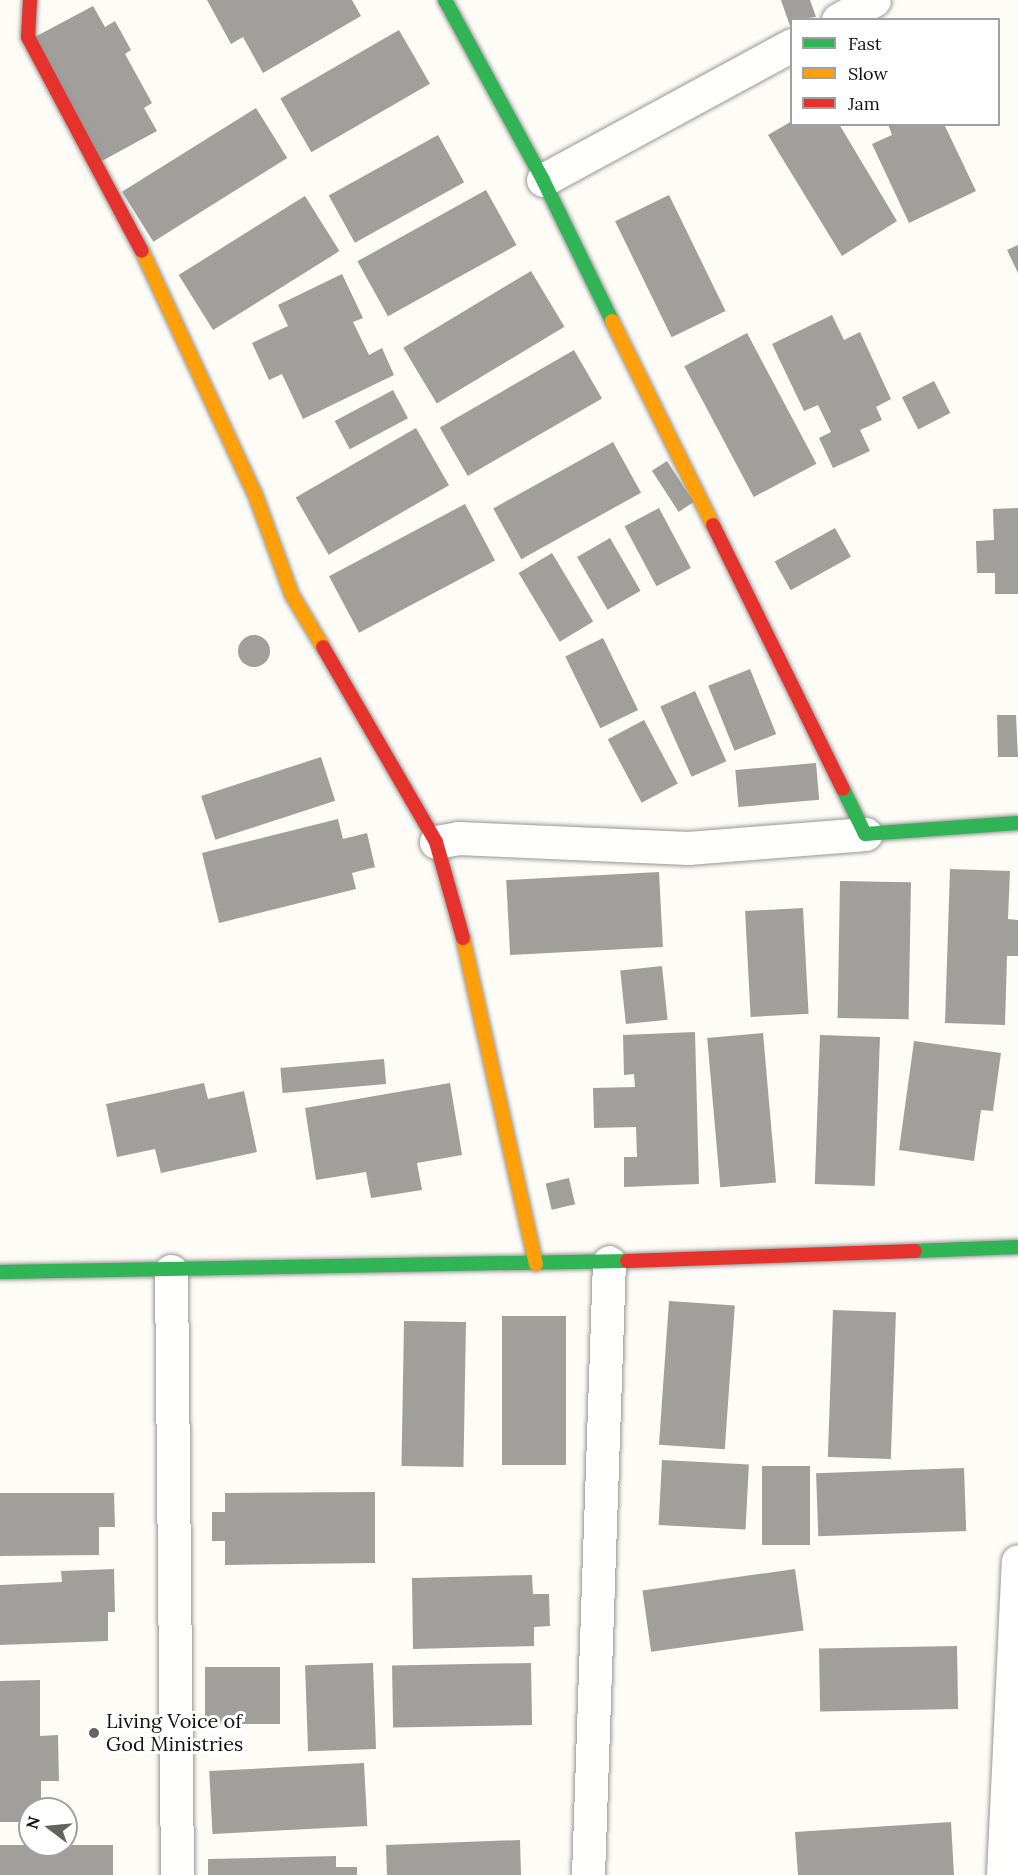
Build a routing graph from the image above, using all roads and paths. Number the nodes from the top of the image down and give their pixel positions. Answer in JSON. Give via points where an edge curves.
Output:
{"nodes":[{"id":1,"x":30,"y":0,"type":"edge"},
{"id":2,"x":445,"y":0,"type":"edge"},
{"id":3,"x":874,"y":0,"type":"edge"},
{"id":4,"x":842,"y":18,"type":"edge"},
{"id":5,"x":790,"y":46,"type":"edge"},
{"id":6,"x":543,"y":180,"type":"junction"},
{"id":7,"x":1018,"y":823,"type":"edge"},
{"id":8,"x":865,"y":834,"type":"junction"},
{"id":9,"x":436,"y":842,"type":"junction"},
{"id":10,"x":1018,"y":1247,"type":"edge"},
{"id":11,"x":609,"y":1262,"type":"junction"},
{"id":12,"x":536,"y":1264,"type":"junction"},
{"id":13,"x":171,"y":1271,"type":"junction"},
{"id":14,"x":0,"y":1272,"type":"edge"},
{"id":15,"x":1018,"y":1561,"type":"edge"},
{"id":16,"x":177,"y":1875,"type":"edge"},
{"id":17,"x":588,"y":1875,"type":"edge"},
{"id":18,"x":1003,"y":1875,"type":"edge"}],
"edges":[{"from":1,"to":9,"type":"street","via":[[28,37],[142,251],[255,494],[273,553],[292,595]]},
{"from":2,"to":6,"type":"street"},
{"from":3,"to":4,"type":"street"},
{"from":5,"to":6,"type":"street"},
{"from":6,"to":8,"type":"street"},
{"from":7,"to":8,"type":"street"},
{"from":8,"to":9,"type":"street","via":[[688,849],[458,838]]},
{"from":9,"to":12,"type":"street","via":[[459,921]]},
{"from":10,"to":11,"type":"street"},
{"from":11,"to":12,"type":"street"},
{"from":11,"to":17,"type":"street"},
{"from":12,"to":13,"type":"street"},
{"from":13,"to":14,"type":"street"},
{"from":13,"to":16,"type":"street"},
{"from":15,"to":18,"type":"street"}]}
